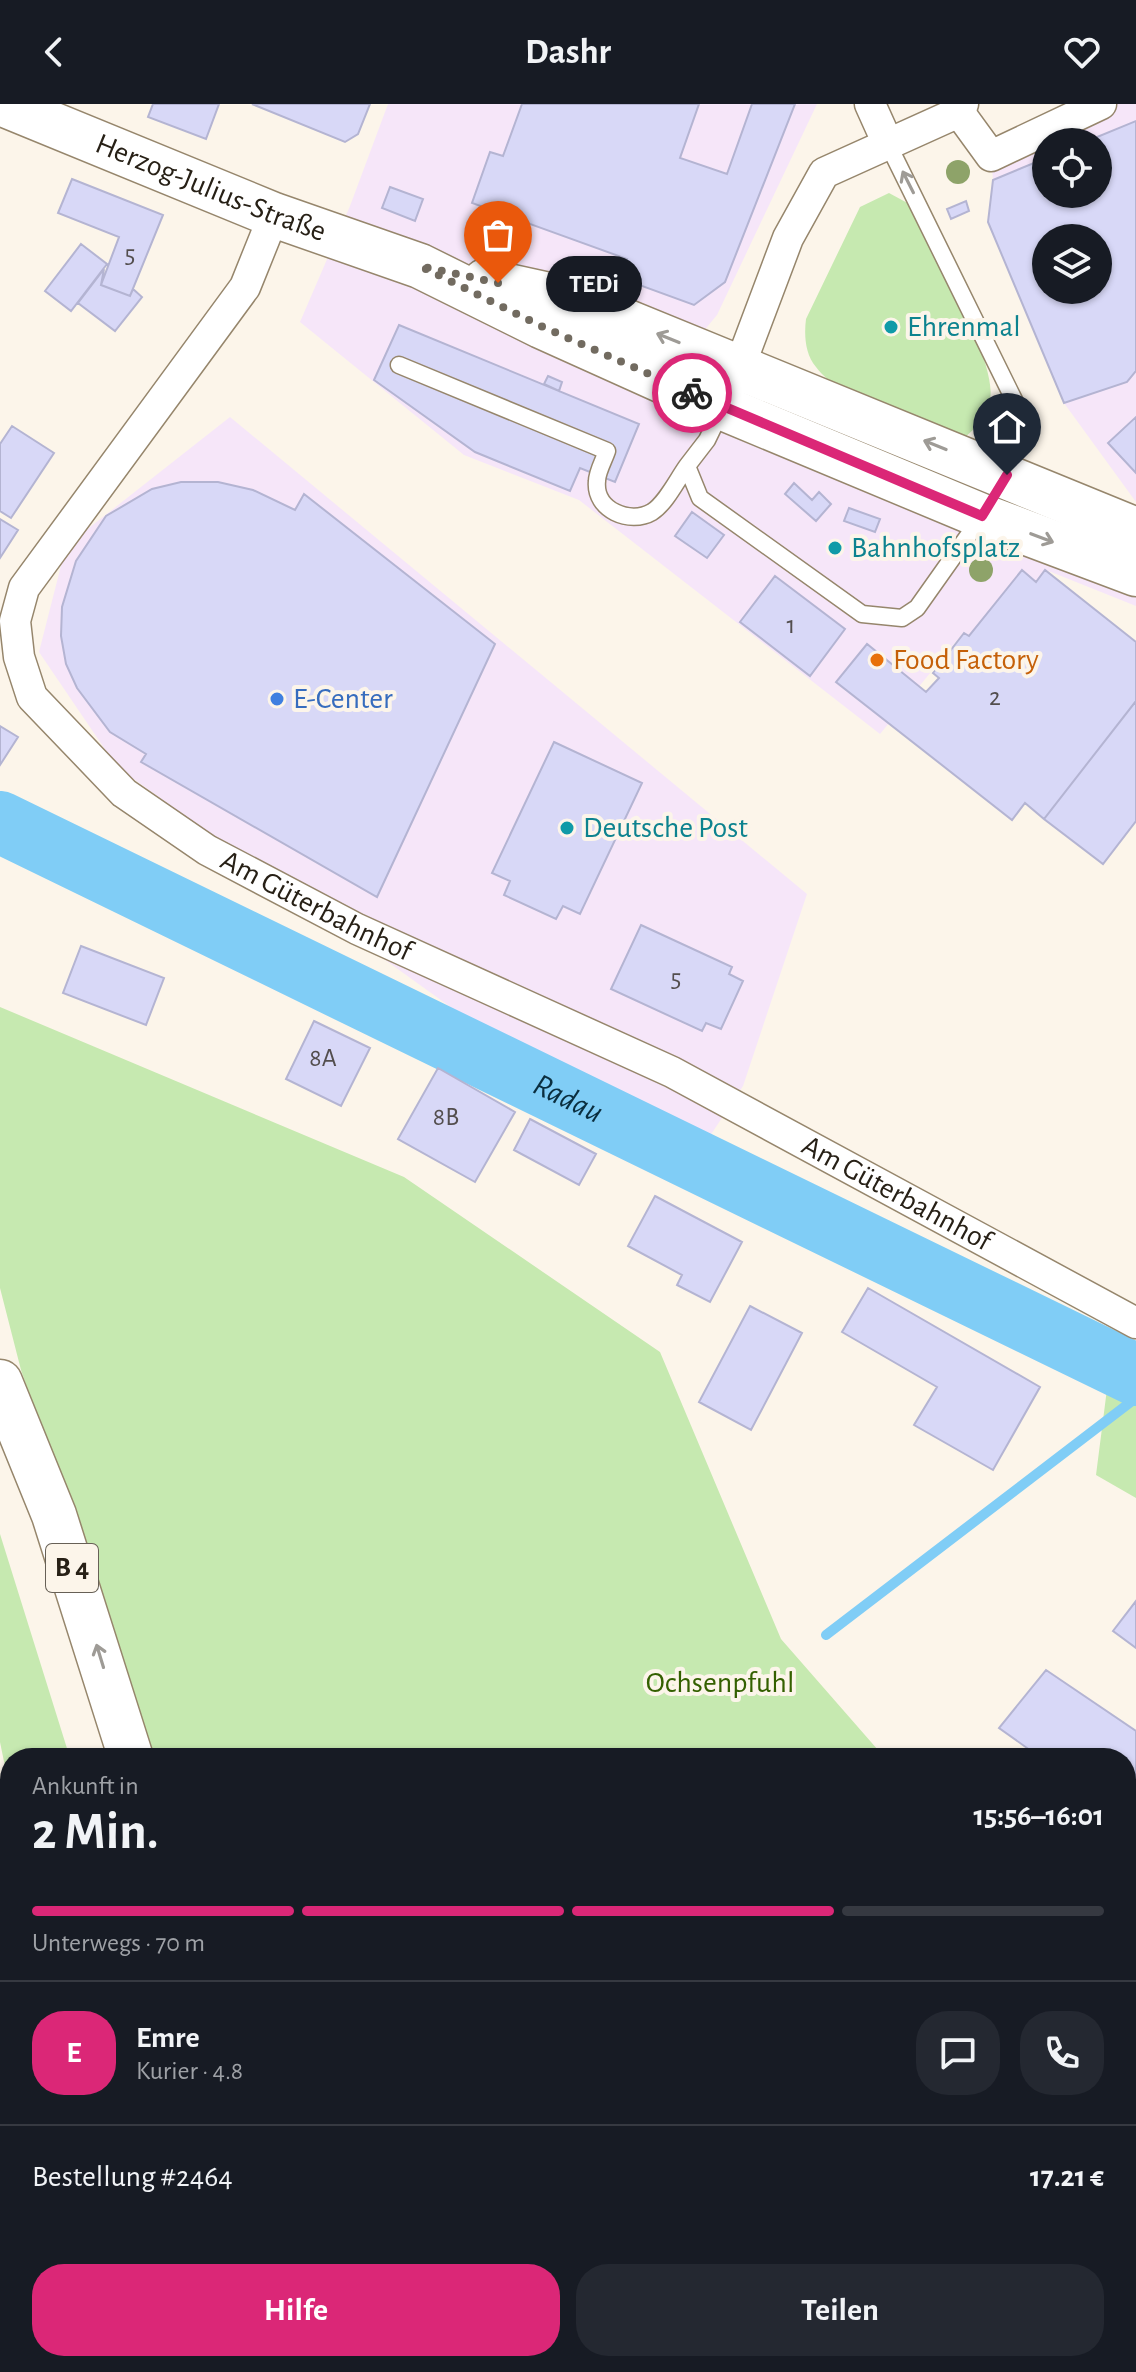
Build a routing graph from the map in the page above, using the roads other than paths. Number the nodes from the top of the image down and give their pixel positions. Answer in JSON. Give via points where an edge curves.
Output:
{"nodes":[{"id":1,"x":3,"y":104,"type":"edge"},
{"id":2,"x":870,"y":104,"type":"edge"},
{"id":3,"x":1101,"y":104,"type":"edge"},
{"id":4,"x":961,"y":108,"type":"edge"},
{"id":5,"x":888,"y":144,"type":"junction"},
{"id":6,"x":274,"y":215,"type":"junction"},
{"id":7,"x":420,"y":266,"type":"junction"},
{"id":8,"x":399,"y":365,"type":"dead end"},
{"id":9,"x":741,"y":366,"type":"junction"},
{"id":10,"x":723,"y":408,"type":"junction"},
{"id":11,"x":687,"y":466,"type":"junction"},
{"id":12,"x":1007,"y":475,"type":"junction"},
{"id":13,"x":982,"y":516,"type":"junction"},
{"id":14,"x":1126,"y":525,"type":"edge"},
{"id":15,"x":1136,"y":574,"type":"edge"},
{"id":16,"x":1136,"y":1323,"type":"edge"},
{"id":17,"x":0,"y":1382,"type":"edge"},
{"id":18,"x":0,"y":1457,"type":"edge"},
{"id":19,"x":97,"y":1748,"type":"edge"},
{"id":20,"x":128,"y":1748,"type":"edge"}],
"edges":[{"from":1,"to":6,"type":"main road","name":"Herzog-Julius-Straße"},
{"from":2,"to":5,"type":"street"},
{"from":3,"to":4,"type":"street","via":[[991,156]]},
{"from":4,"to":5,"type":"street"},
{"from":5,"to":9,"type":"street","via":[[824,173],[788,238]]},
{"from":12,"to":5,"type":"lane","one_way":true,"via":[[1020,412]]},
{"from":6,"to":7,"type":"main road","name":"Herzog-Julius-Straße"},
{"from":6,"to":16,"type":"street","name":"Am Güterbahnhof","via":[[245,287],[24,588],[15,621],[32,697],[124,793],[207,850],[357,929],[672,1072]]},
{"from":9,"to":7,"type":"main road","name":"Herzog-Julius-Straße","one_way":true,"via":[[576,301]]},
{"from":7,"to":10,"type":"main road","name":"Herzog-Julius-Straße"},
{"from":8,"to":11,"type":"lane","via":[[607,451],[596,482],[602,500],[615,514],[633,519],[654,511]]},
{"from":9,"to":10,"type":"street"},
{"from":12,"to":9,"type":"main road","name":"Herzog-Julius-Straße","one_way":true},
{"from":10,"to":11,"type":"lane"},
{"from":10,"to":13,"type":"main road","name":"Herzog-Julius-Straße"},
{"from":11,"to":13,"type":"lane","via":[[700,498],[862,614],[879,618],[902,618],[917,608]]},
{"from":12,"to":13,"type":"street"},
{"from":12,"to":14,"type":"main road","name":"Herzog-Julius-Straße"},
{"from":13,"to":15,"type":"main road","name":"Herzog-Julius-Straße","one_way":true},
{"from":20,"to":17,"type":"main road","number":"B 4","one_way":true,"via":[[54,1515]]},
{"from":18,"to":19,"type":"main road","number":"B 4","via":[[45,1577]]}]}
